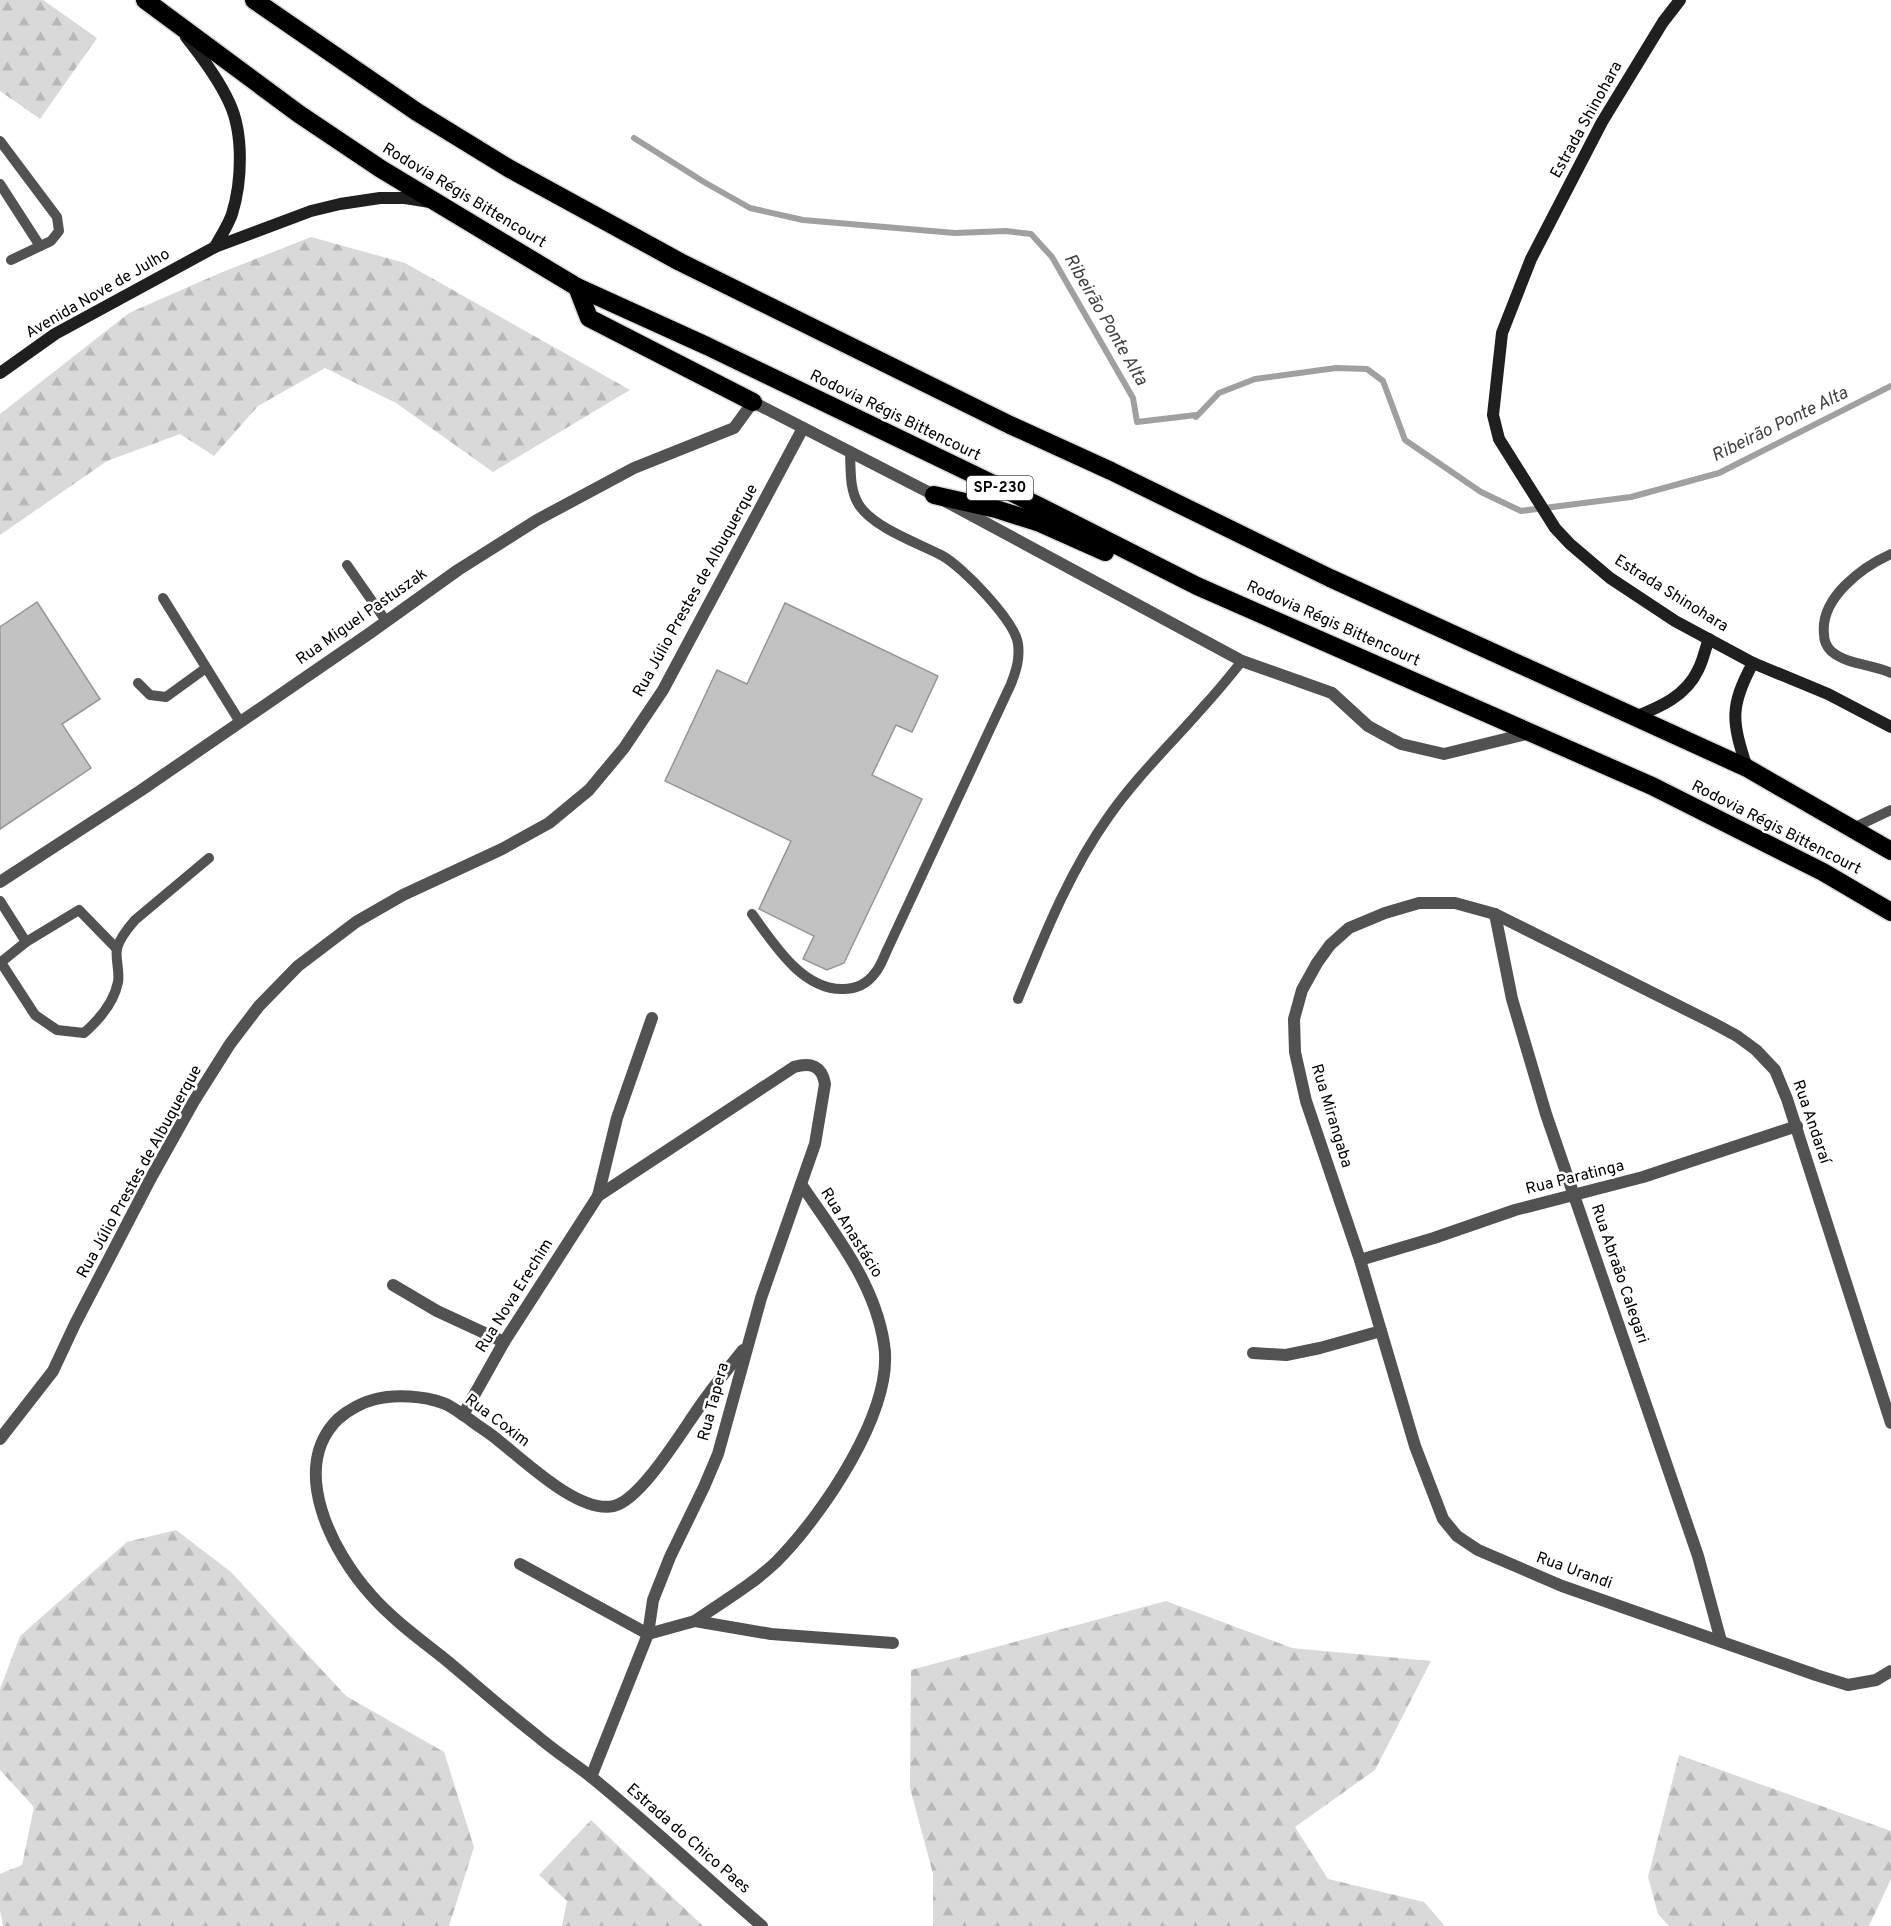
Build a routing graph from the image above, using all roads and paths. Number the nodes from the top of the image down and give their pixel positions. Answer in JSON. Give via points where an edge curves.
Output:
{"nodes":[{"id":1,"x":145,"y":0,"type":"edge"},
{"id":2,"x":254,"y":0,"type":"edge"},
{"id":3,"x":1680,"y":0,"type":"edge"},
{"id":4,"x":176,"y":24,"type":"junction"},
{"id":5,"x":0,"y":141,"type":"edge"},
{"id":6,"x":0,"y":184,"type":"edge"},
{"id":7,"x":434,"y":202,"type":"junction"},
{"id":8,"x":40,"y":246,"type":"junction"},
{"id":9,"x":215,"y":247,"type":"junction"},
{"id":10,"x":11,"y":260,"type":"dead end"},
{"id":11,"x":577,"y":287,"type":"junction"},
{"id":12,"x":0,"y":373,"type":"edge"},
{"id":13,"x":753,"y":402,"type":"junction"},
{"id":14,"x":804,"y":428,"type":"junction"},
{"id":15,"x":850,"y":452,"type":"junction"},
{"id":16,"x":934,"y":495,"type":"junction"},
{"id":17,"x":1891,"y":554,"type":"edge"},
{"id":18,"x":347,"y":565,"type":"dead end"},
{"id":19,"x":1197,"y":586,"type":"junction"},
{"id":20,"x":163,"y":598,"type":"dead end"},
{"id":21,"x":386,"y":621,"type":"junction"},
{"id":22,"x":1708,"y":639,"type":"junction"},
{"id":23,"x":1242,"y":661,"type":"junction"},
{"id":24,"x":1754,"y":663,"type":"junction"},
{"id":25,"x":206,"y":668,"type":"junction"},
{"id":26,"x":1891,"y":672,"type":"edge"},
{"id":27,"x":138,"y":682,"type":"dead end"},
{"id":28,"x":1635,"y":717,"type":"junction"},
{"id":29,"x":240,"y":722,"type":"junction"},
{"id":30,"x":1891,"y":727,"type":"edge"},
{"id":31,"x":1532,"y":732,"type":"junction"},
{"id":32,"x":1747,"y":768,"type":"junction"},
{"id":33,"x":1891,"y":810,"type":"edge"},
{"id":34,"x":1851,"y":829,"type":"junction"},
{"id":35,"x":1891,"y":851,"type":"edge"},
{"id":36,"x":209,"y":858,"type":"dead end"},
{"id":37,"x":0,"y":882,"type":"edge"},
{"id":38,"x":0,"y":902,"type":"edge"},
{"id":39,"x":1891,"y":912,"type":"edge"},
{"id":40,"x":752,"y":914,"type":"dead end"},
{"id":41,"x":1495,"y":914,"type":"junction"},
{"id":42,"x":26,"y":942,"type":"junction"},
{"id":43,"x":117,"y":949,"type":"junction"},
{"id":44,"x":1,"y":961,"type":"edge"},
{"id":45,"x":1018,"y":999,"type":"dead end"},
{"id":46,"x":652,"y":1018,"type":"dead end"},
{"id":47,"x":779,"y":1077,"type":"joint"},
{"id":48,"x":1797,"y":1126,"type":"junction"},
{"id":49,"x":801,"y":1184,"type":"junction"},
{"id":50,"x":598,"y":1196,"type":"junction"},
{"id":51,"x":1575,"y":1196,"type":"junction"},
{"id":52,"x":1360,"y":1260,"type":"junction"},
{"id":53,"x":393,"y":1285,"type":"dead end"},
{"id":54,"x":1381,"y":1331,"type":"junction"},
{"id":55,"x":504,"y":1342,"type":"junction"},
{"id":56,"x":747,"y":1345,"type":"junction"},
{"id":57,"x":1254,"y":1353,"type":"dead end"},
{"id":58,"x":463,"y":1415,"type":"junction"},
{"id":59,"x":1891,"y":1423,"type":"edge"},
{"id":60,"x":0,"y":1439,"type":"edge"},
{"id":61,"x":520,"y":1564,"type":"dead end"},
{"id":62,"x":695,"y":1621,"type":"junction"},
{"id":63,"x":648,"y":1634,"type":"junction"},
{"id":64,"x":1720,"y":1641,"type":"junction"},
{"id":65,"x":893,"y":1643,"type":"dead end"},
{"id":66,"x":1891,"y":1671,"type":"edge"},
{"id":67,"x":591,"y":1777,"type":"junction"},
{"id":68,"x":762,"y":1926,"type":"edge"}],
"edges":[{"from":1,"to":4,"type":"highway","name":"Rodovia Régis Bittencourt","number":"SP-230"},
{"from":2,"to":28,"type":"highway","name":"Rodovia Régis Bittencourt","via":[[417,112],[510,170],[681,262],[1330,578]]},
{"from":3,"to":22,"type":"street","name":"Estrada Shinohara","via":[[1602,122],[1531,259],[1502,333],[1493,415],[1499,440],[1555,528],[1570,544],[1611,578]]},
{"from":4,"to":7,"type":"highway","name":"Rodovia Régis Bittencourt","number":"SP-230","via":[[299,114]]},
{"from":4,"to":9,"type":"street","via":[[220,85],[236,119],[238,188],[231,216]]},
{"from":5,"to":8,"type":"lane","via":[[57,217],[59,231]]},
{"from":6,"to":8,"type":"lane"},
{"from":7,"to":9,"type":"street","name":"Avenida Nove de Julho","via":[[380,198],[340,204]]},
{"from":7,"to":11,"type":"highway","name":"Rodovia Régis Bittencourt","number":"SP-230"},
{"from":8,"to":10,"type":"lane"},
{"from":9,"to":12,"type":"street","name":"Avenida Nove de Julho","via":[[55,334]]},
{"from":11,"to":13,"type":"highway","via":[[589,318]]},
{"from":11,"to":19,"type":"highway","name":"Rodovia Régis Bittencourt","number":"SP-230","via":[[1039,506]]},
{"from":13,"to":14,"type":"street"},
{"from":13,"to":21,"type":"street","name":"Rua Miguel Pastuszak","via":[[734,428],[634,468],[537,520]]},
{"from":14,"to":15,"type":"street"},
{"from":14,"to":60,"type":"street","name":"Rua Júlio Prestes de Albuquerque","via":[[663,690],[624,748],[589,790],[549,823],[356,922],[298,966],[259,1006],[189,1110],[53,1371]]},
{"from":15,"to":16,"type":"street"},
{"from":15,"to":40,"type":"lane","via":[[852,489],[860,507],[875,520],[943,555],[965,572],[1008,623],[1018,642],[1019,662],[888,948],[867,982],[852,989],[817,984],[785,956]]},
{"from":16,"to":19,"type":"highway","via":[[1040,523],[1114,556]]},
{"from":16,"to":23,"type":"street"},
{"from":17,"to":26,"type":"lane","via":[[1844,587],[1828,611],[1823,628],[1829,650],[1838,656]]},
{"from":18,"to":21,"type":"lane"},
{"from":19,"to":31,"type":"highway","name":"Rodovia Régis Bittencourt","number":"SP-230"},
{"from":20,"to":25,"type":"lane"},
{"from":21,"to":29,"type":"street","name":"Rua Miguel Pastuszak"},
{"from":22,"to":24,"type":"street","name":"Estrada Shinohara"},
{"from":22,"to":28,"type":"street","via":[[1689,685],[1667,704]]},
{"from":23,"to":31,"type":"street","via":[[1332,693],[1368,726],[1401,744],[1422,750],[1444,754]]},
{"from":23,"to":45,"type":"lane","via":[[1108,817],[1059,900]]},
{"from":24,"to":30,"type":"street","name":"Estrada Shinohara","via":[[1828,694]]},
{"from":24,"to":32,"type":"street","via":[[1735,708],[1736,733]]},
{"from":25,"to":27,"type":"lane","via":[[166,697],[150,695]]},
{"from":25,"to":29,"type":"lane"},
{"from":28,"to":32,"type":"highway","name":"Rodovia Régis Bittencourt"},
{"from":29,"to":37,"type":"street","name":"Rua Miguel Pastuszak"},
{"from":31,"to":39,"type":"highway","name":"Rodovia Régis Bittencourt","number":"SP-230","via":[[1756,837]]},
{"from":32,"to":34,"type":"highway","name":"Rodovia Régis Bittencourt"},
{"from":33,"to":34,"type":"lane"},
{"from":34,"to":35,"type":"highway","name":"Rodovia Régis Bittencourt"},
{"from":36,"to":43,"type":"lane","via":[[135,920]]},
{"from":38,"to":42,"type":"lane"},
{"from":41,"to":48,"type":"street","name":"Rua Andaraí","via":[[1746,1043],[1775,1070]]},
{"from":41,"to":51,"type":"street","name":"Rua Abraão Calegari","via":[[1512,999]]},
{"from":41,"to":52,"type":"street","name":"Rua Mirangaba","via":[[1455,903],[1419,903],[1385,913],[1349,928],[1330,945],[1302,990],[1294,1018],[1295,1052],[1306,1101]]},
{"from":42,"to":43,"type":"lane","via":[[79,910]]},
{"from":42,"to":44,"type":"lane"},
{"from":43,"to":44,"type":"lane","via":[[118,980],[113,997],[100,1019],[84,1033],[57,1030],[35,1015]]},
{"from":46,"to":50,"type":"street","name":"Rua Nova Erechim","via":[[617,1118]]},
{"from":47,"to":49,"type":"street","name":"Rua Tapera","via":[[802,1064],[819,1069],[825,1084],[815,1144]]},
{"from":47,"to":50,"type":"street","name":"Rua Nova Erechim"},
{"from":48,"to":51,"type":"street","name":"Rua Paratinga"},
{"from":48,"to":59,"type":"street","name":"Rua Andaraí"},
{"from":49,"to":56,"type":"street","name":"Rua Tapera"},
{"from":49,"to":62,"type":"street","name":"Rua Anastácio","via":[[862,1275],[884,1343],[884,1380],[858,1446],[816,1514],[774,1563]]},
{"from":50,"to":55,"type":"street","name":"Rua Nova Erechim"},
{"from":51,"to":52,"type":"street","name":"Rua Paratinga","via":[[1515,1210]]},
{"from":51,"to":64,"type":"street","name":"Rua Abraão Calegari","via":[[1698,1556]]},
{"from":52,"to":54,"type":"street","name":"Rua Mirangaba"},
{"from":53,"to":55,"type":"street","via":[[437,1311]]},
{"from":54,"to":57,"type":"street","via":[[1286,1355]]},
{"from":54,"to":64,"type":"street","name":"Rua Urandi","via":[[1430,1487],[1443,1519],[1457,1536],[1478,1550],[1562,1586]]},
{"from":55,"to":58,"type":"street","name":"Rua Nova Erechim"},
{"from":56,"to":58,"type":"street","name":"Rua Coxim","via":[[634,1495],[617,1506],[582,1502],[538,1474]]},
{"from":56,"to":63,"type":"street","name":"Rua Tapera","via":[[718,1454],[653,1600]]},
{"from":58,"to":67,"type":"street","name":"Rua Coxim","via":[[444,1403],[396,1397],[375,1399],[346,1412],[327,1430],[319,1447],[315,1469],[322,1514],[371,1595]]},
{"from":61,"to":63,"type":"street"},
{"from":62,"to":63,"type":"street"},
{"from":62,"to":65,"type":"street","via":[[771,1634]]},
{"from":63,"to":67,"type":"street","name":"Rua Tapera"},
{"from":64,"to":66,"type":"street","name":"Rua Urandi","via":[[1848,1684],[1876,1680]]},
{"from":67,"to":68,"type":"street","name":"Estrada do Chico Paes"}]}
